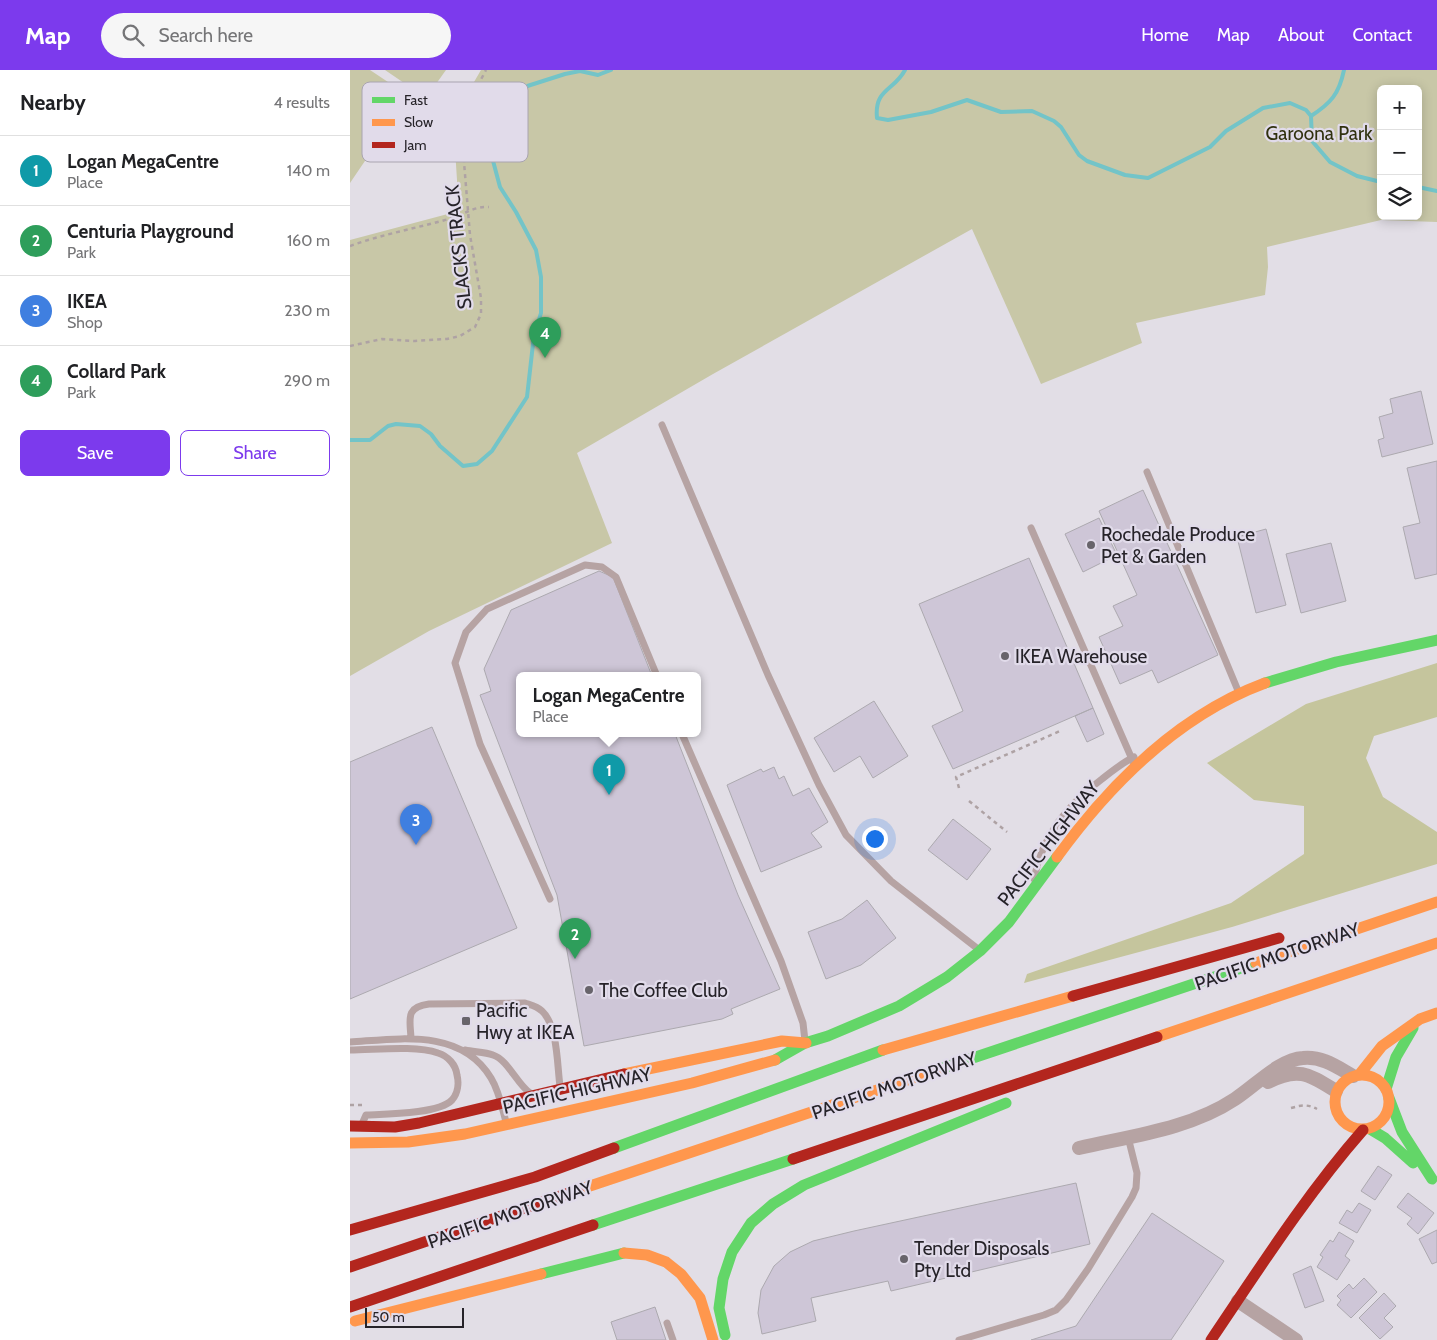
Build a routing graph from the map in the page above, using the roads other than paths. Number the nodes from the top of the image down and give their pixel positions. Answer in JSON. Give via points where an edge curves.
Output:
{"nodes":[{"id":1,"x":662,"y":425,"type":"dead end"},
{"id":2,"x":1147,"y":472,"type":"dead end"},
{"id":3,"x":1031,"y":528,"type":"dead end"},
{"id":4,"x":1437,"y":640,"type":"edge"},
{"id":5,"x":655,"y":672,"type":"edge"},
{"id":6,"x":1240,"y":694,"type":"junction"},
{"id":7,"x":683,"y":737,"type":"edge"},
{"id":8,"x":1133,"y":762,"type":"junction"},
{"id":9,"x":1031,"y":892,"type":"junction"},
{"id":10,"x":550,"y":899,"type":"dead end"},
{"id":11,"x":1437,"y":901,"type":"edge"},
{"id":12,"x":1336,"y":924,"type":"dead end"},
{"id":13,"x":1290,"y":935,"type":"dead end"},
{"id":14,"x":1437,"y":943,"type":"edge"},
{"id":15,"x":980,"y":950,"type":"junction"},
{"id":16,"x":1437,"y":1013,"type":"edge"},
{"id":17,"x":1420,"y":1018,"type":"junction"},
{"id":18,"x":1194,"y":1024,"type":"junction"},
{"id":19,"x":411,"y":1038,"type":"junction"},
{"id":20,"x":350,"y":1042,"type":"edge"},
{"id":21,"x":806,"y":1043,"type":"junction"},
{"id":22,"x":350,"y":1050,"type":"edge"},
{"id":23,"x":462,"y":1050,"type":"junction"},
{"id":24,"x":1356,"y":1076,"type":"junction"},
{"id":25,"x":1046,"y":1087,"type":"dead end"},
{"id":26,"x":560,"y":1089,"type":"junction"},
{"id":27,"x":1336,"y":1091,"type":"junction"},
{"id":28,"x":1387,"y":1093,"type":"junction"},
{"id":29,"x":1243,"y":1094,"type":"junction"},
{"id":30,"x":534,"y":1095,"type":"junction"},
{"id":31,"x":1020,"y":1097,"type":"dead end"},
{"id":32,"x":502,"y":1104,"type":"junction"},
{"id":33,"x":1336,"y":1113,"type":"junction"},
{"id":34,"x":507,"y":1125,"type":"junction"},
{"id":35,"x":356,"y":1126,"type":"edge"},
{"id":36,"x":1366,"y":1129,"type":"junction"},
{"id":37,"x":1338,"y":1136,"type":"dead end"},
{"id":38,"x":1128,"y":1137,"type":"junction"},
{"id":39,"x":350,"y":1143,"type":"edge"},
{"id":40,"x":1079,"y":1148,"type":"dead end"},
{"id":41,"x":1332,"y":1149,"type":"dead end"},
{"id":42,"x":1434,"y":1181,"type":"edge"},
{"id":43,"x":1291,"y":1222,"type":"junction"},
{"id":44,"x":350,"y":1230,"type":"edge"},
{"id":45,"x":350,"y":1267,"type":"edge"},
{"id":46,"x":1238,"y":1301,"type":"junction"},
{"id":47,"x":350,"y":1307,"type":"edge"},
{"id":48,"x":350,"y":1323,"type":"edge"},
{"id":49,"x":667,"y":1323,"type":"dead end"},
{"id":50,"x":726,"y":1337,"type":"edge"},
{"id":51,"x":673,"y":1340,"type":"edge"},
{"id":52,"x":713,"y":1340,"type":"edge"},
{"id":53,"x":959,"y":1340,"type":"edge"},
{"id":54,"x":1211,"y":1340,"type":"edge"},
{"id":55,"x":1296,"y":1340,"type":"edge"}],
"edges":[{"from":1,"to":15,"type":"lane","via":[[768,675],[819,785],[846,834],[891,881]]},
{"from":2,"to":6,"type":"lane"},
{"from":3,"to":8,"type":"lane"},
{"from":4,"to":6,"type":"main road","name":"PACIFIC HIGHWAY","via":[[1293,673]]},
{"from":5,"to":10,"type":"lane","via":[[616,578],[602,567],[585,565],[487,609],[466,632],[455,663],[480,744]]},
{"from":6,"to":8,"type":"main road","name":"PACIFIC HIGHWAY"},
{"from":7,"to":21,"type":"lane","via":[[781,961],[803,1023]]},
{"from":8,"to":9,"type":"main road","name":"PACIFIC HIGHWAY"},
{"from":8,"to":9,"type":"lane","via":[[1088,789],[1061,816],[1037,863]]},
{"from":9,"to":15,"type":"main road","name":"PACIFIC HIGHWAY","via":[[1015,916]]},
{"from":11,"to":12,"type":"main road"},
{"from":11,"to":45,"type":"main road","name":"PACIFIC MOTORWAY"},
{"from":13,"to":44,"type":"main road","via":[[874,1053],[535,1177]]},
{"from":14,"to":18,"type":"main road","name":"PACIFIC MOTORWAY"},
{"from":15,"to":21,"type":"main road","name":"PACIFIC HIGHWAY","via":[[944,980],[912,999]]},
{"from":16,"to":17,"type":"main road"},
{"from":17,"to":24,"type":"main road","via":[[1382,1046]]},
{"from":17,"to":28,"type":"main road","via":[[1400,1047],[1389,1072]]},
{"from":18,"to":25,"type":"main road"},
{"from":18,"to":47,"type":"main road","name":"PACIFIC MOTORWAY"},
{"from":19,"to":20,"type":"lane"},
{"from":19,"to":23,"type":"lane","via":[[440,1042]]},
{"from":19,"to":26,"type":"lane","via":[[410,1016],[419,1005],[525,1003],[535,1006],[552,1025]]},
{"from":21,"to":26,"type":"main road","name":"PACIFIC HIGHWAY","via":[[782,1041]]},
{"from":21,"to":34,"type":"main road","name":"PACIFIC HIGHWAY","via":[[781,1057],[709,1079]]},
{"from":22,"to":35,"type":"lane","via":[[428,1050],[440,1053],[457,1071],[458,1083],[452,1100],[441,1107],[366,1115]]},
{"from":23,"to":30,"type":"lane","via":[[495,1056],[523,1088]]},
{"from":23,"to":32,"type":"lane","via":[[491,1077]]},
{"from":24,"to":27,"type":"main road"},
{"from":24,"to":28,"type":"main road","via":[[1375,1078]]},
{"from":24,"to":29,"type":"street","via":[[1324,1060],[1302,1058],[1280,1066]]},
{"from":26,"to":30,"type":"main road","name":"PACIFIC HIGHWAY"},
{"from":27,"to":29,"type":"street","via":[[1315,1078],[1299,1073],[1281,1075]]},
{"from":27,"to":33,"type":"main road"},
{"from":28,"to":36,"type":"main road","via":[[1387,1113],[1377,1125]]},
{"from":28,"to":42,"type":"main road","via":[[1402,1132]]},
{"from":29,"to":38,"type":"street","via":[[1221,1109],[1197,1119]]},
{"from":30,"to":32,"type":"main road","name":"PACIFIC HIGHWAY"},
{"from":31,"to":50,"type":"main road","via":[[804,1185],[773,1204],[751,1223],[732,1252],[723,1279],[719,1308]]},
{"from":32,"to":34,"type":"lane"},
{"from":32,"to":35,"type":"main road","name":"PACIFIC HIGHWAY","via":[[419,1124]]},
{"from":33,"to":36,"type":"main road","via":[[1347,1126]]},
{"from":33,"to":37,"type":"main road"},
{"from":34,"to":39,"type":"main road","name":"PACIFIC HIGHWAY","via":[[422,1141]]},
{"from":36,"to":42,"type":"main road","via":[[1385,1138]]},
{"from":36,"to":43,"type":"main road","via":[[1342,1154]]},
{"from":38,"to":40,"type":"street"},
{"from":38,"to":53,"type":"lane","via":[[1137,1173],[1136,1188],[1066,1300],[1056,1310],[1044,1315]]},
{"from":41,"to":43,"type":"main road"},
{"from":43,"to":46,"type":"main road"},
{"from":46,"to":54,"type":"main road"},
{"from":46,"to":55,"type":"street"},
{"from":48,"to":52,"type":"main road","via":[[624,1253],[647,1255],[666,1262],[682,1274],[700,1298]]},
{"from":49,"to":51,"type":"lane"}]}
